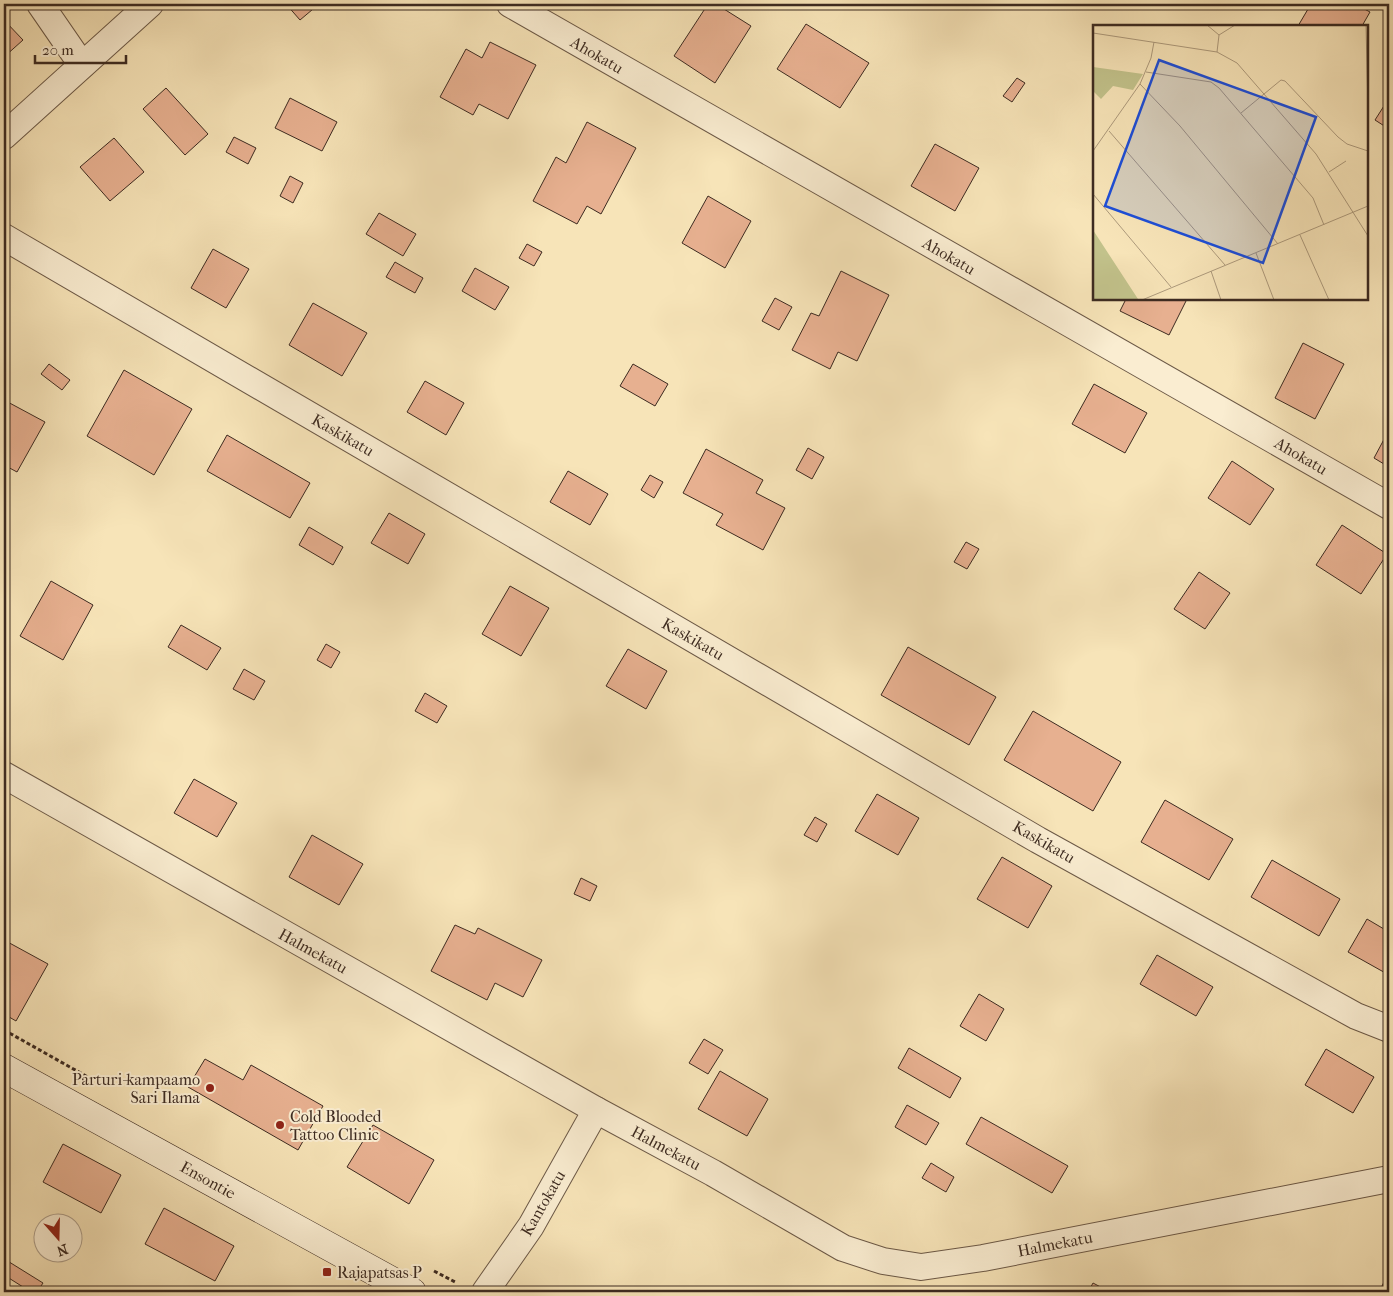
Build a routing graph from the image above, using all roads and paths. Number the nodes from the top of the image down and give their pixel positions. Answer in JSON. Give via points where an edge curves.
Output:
{"nodes":[{"id":1,"x":40,"y":4,"type":"edge"},
{"id":2,"x":150,"y":4,"type":"edge"},
{"id":3,"x":510,"y":4,"type":"edge"},
{"id":4,"x":82,"y":65,"type":"junction"},
{"id":5,"x":4,"y":136,"type":"edge"},
{"id":6,"x":4,"y":237,"type":"edge"},
{"id":7,"x":1389,"y":506,"type":"edge"},
{"id":8,"x":4,"y":775,"type":"edge"},
{"id":9,"x":1389,"y":1029,"type":"edge"},
{"id":10,"x":4,"y":1068,"type":"edge"},
{"id":11,"x":596,"y":1110,"type":"junction"},
{"id":12,"x":1389,"y":1179,"type":"edge"},
{"id":13,"x":412,"y":1292,"type":"edge"},
{"id":14,"x":485,"y":1292,"type":"edge"}],
"edges":[{"from":1,"to":4,"type":"street"},
{"from":2,"to":4,"type":"street"},
{"from":3,"to":7,"type":"street","name":"Ahokatu"},
{"from":4,"to":5,"type":"street"},
{"from":6,"to":9,"type":"street","name":"Kaskikatu","via":[[1038,840],[1356,1016]]},
{"from":8,"to":11,"type":"street","name":"Halmekatu"},
{"from":10,"to":13,"type":"street","name":"Ensontie"},
{"from":11,"to":12,"type":"street","name":"Halmekatu","via":[[843,1248],[883,1261],[921,1267],[983,1258]]},
{"from":11,"to":14,"type":"street","name":"Kantokatu","via":[[531,1226]]}]}
